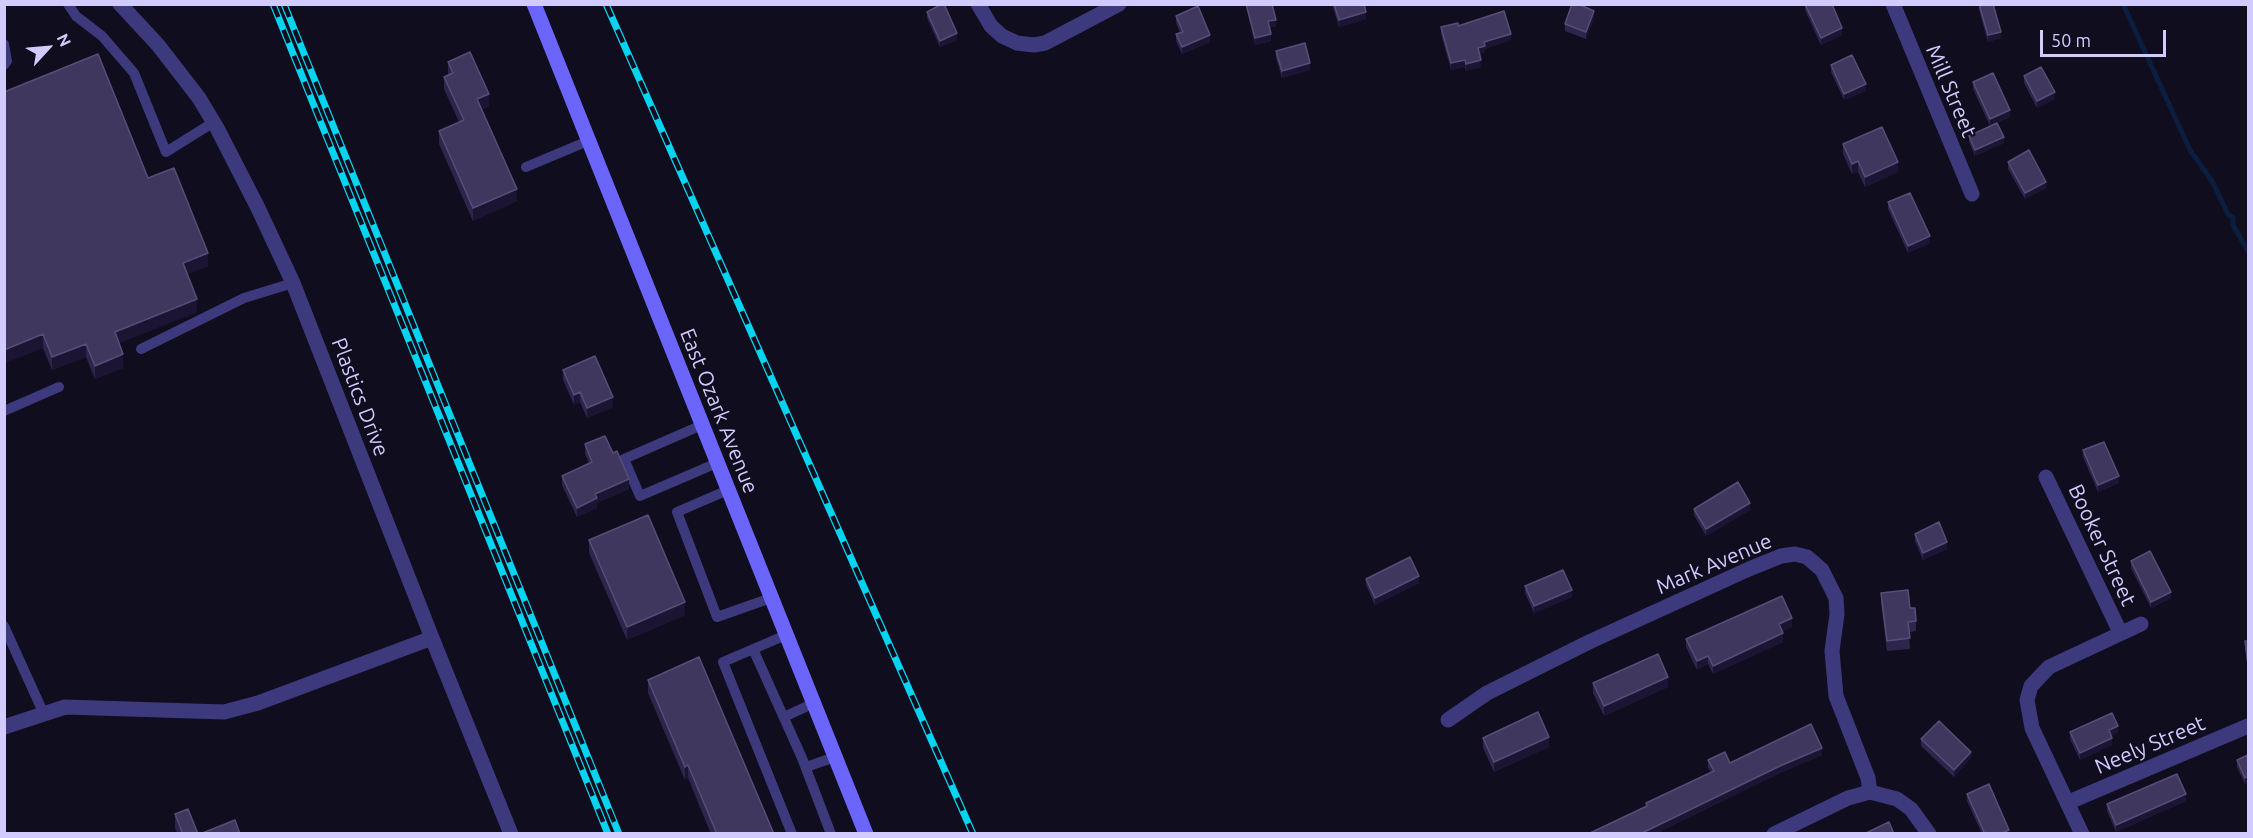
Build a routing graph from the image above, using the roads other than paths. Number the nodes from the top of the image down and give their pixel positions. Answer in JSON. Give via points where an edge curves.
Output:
{"nodes":[{"id":1,"x":68,"y":4,"type":"edge"},
{"id":2,"x":120,"y":4,"type":"edge"},
{"id":3,"x":534,"y":4,"type":"edge"},
{"id":4,"x":1119,"y":4,"type":"edge"},
{"id":5,"x":1893,"y":4,"type":"edge"},
{"id":6,"x":980,"y":9,"type":"edge"},
{"id":7,"x":4,"y":44,"type":"edge"},
{"id":8,"x":4,"y":65,"type":"edge"},
{"id":9,"x":213,"y":122,"type":"junction"},
{"id":10,"x":588,"y":141,"type":"junction"},
{"id":11,"x":526,"y":167,"type":"dead end"},
{"id":12,"x":1971,"y":194,"type":"dead end"},
{"id":13,"x":293,"y":283,"type":"junction"},
{"id":14,"x":141,"y":349,"type":"dead end"},
{"id":15,"x":59,"y":387,"type":"dead end"},
{"id":16,"x":4,"y":411,"type":"edge"},
{"id":17,"x":702,"y":425,"type":"junction"},
{"id":18,"x":717,"y":463,"type":"junction"},
{"id":19,"x":2046,"y":477,"type":"dead end"},
{"id":20,"x":728,"y":490,"type":"junction"},
{"id":21,"x":771,"y":598,"type":"junction"},
{"id":22,"x":2140,"y":624,"type":"dead end"},
{"id":23,"x":4,"y":626,"type":"edge"},
{"id":24,"x":2120,"y":632,"type":"junction"},
{"id":25,"x":786,"y":635,"type":"junction"},
{"id":26,"x":432,"y":638,"type":"junction"},
{"id":27,"x":753,"y":649,"type":"junction"},
{"id":28,"x":10,"y":651,"type":"edge"},
{"id":29,"x":813,"y":703,"type":"junction"},
{"id":30,"x":43,"y":712,"type":"junction"},
{"id":31,"x":784,"y":717,"type":"junction"},
{"id":32,"x":1448,"y":720,"type":"dead end"},
{"id":33,"x":2248,"y":726,"type":"edge"},
{"id":34,"x":4,"y":727,"type":"edge"},
{"id":35,"x":835,"y":757,"type":"junction"},
{"id":36,"x":806,"y":767,"type":"junction"},
{"id":37,"x":1870,"y":792,"type":"junction"},
{"id":38,"x":2069,"y":802,"type":"junction"},
{"id":39,"x":512,"y":834,"type":"edge"},
{"id":40,"x":792,"y":834,"type":"edge"},
{"id":41,"x":831,"y":834,"type":"edge"},
{"id":42,"x":866,"y":834,"type":"edge"},
{"id":43,"x":1774,"y":834,"type":"edge"},
{"id":44,"x":1929,"y":834,"type":"edge"},
{"id":45,"x":2082,"y":834,"type":"edge"}],
"edges":[{"from":1,"to":9,"type":"lane","via":[[134,73],[166,152]]},
{"from":2,"to":9,"type":"street","name":"Plastics Drive","via":[[177,68]]},
{"from":3,"to":10,"type":"main road","name":"East Ozark Avenue"},
{"from":4,"to":6,"type":"street","via":[[1052,40],[1034,45],[1002,36]]},
{"from":5,"to":12,"type":"street","name":"Mill Street"},
{"from":7,"to":8,"type":"lane"},
{"from":9,"to":13,"type":"street","name":"Plastics Drive"},
{"from":10,"to":11,"type":"lane"},
{"from":10,"to":17,"type":"main road","name":"East Ozark Avenue"},
{"from":13,"to":14,"type":"lane","via":[[244,298]]},
{"from":13,"to":26,"type":"street","name":"Plastics Drive"},
{"from":15,"to":16,"type":"lane"},
{"from":17,"to":18,"type":"main road","name":"East Ozark Avenue"},
{"from":17,"to":18,"type":"lane","via":[[624,459],[640,496]]},
{"from":18,"to":20,"type":"main road","name":"East Ozark Avenue"},
{"from":19,"to":24,"type":"street","name":"Booker Street"},
{"from":20,"to":21,"type":"main road","name":"East Ozark Avenue"},
{"from":20,"to":21,"type":"lane","via":[[677,513],[717,617]]},
{"from":21,"to":25,"type":"main road","name":"East Ozark Avenue"},
{"from":22,"to":24,"type":"street","name":"Booker Street"},
{"from":23,"to":28,"type":"lane"},
{"from":24,"to":38,"type":"street","name":"Booker Street","via":[[2049,667],[2031,687],[2028,714]]},
{"from":25,"to":27,"type":"lane"},
{"from":25,"to":29,"type":"main road","name":"East Ozark Avenue"},
{"from":26,"to":30,"type":"street","via":[[224,712],[65,707]]},
{"from":26,"to":39,"type":"street","name":"Plastics Drive"},
{"from":27,"to":31,"type":"lane"},
{"from":27,"to":40,"type":"lane","via":[[723,662]]},
{"from":28,"to":30,"type":"lane"},
{"from":29,"to":31,"type":"lane"},
{"from":29,"to":35,"type":"main road","name":"East Ozark Avenue"},
{"from":30,"to":34,"type":"street"},
{"from":31,"to":36,"type":"lane"},
{"from":32,"to":37,"type":"street","name":"Mark Avenue","via":[[1487,693],[1589,642],[1749,569],[1795,554],[1807,557],[1822,570],[1836,598],[1834,685]]},
{"from":33,"to":38,"type":"street","name":"Neely Street"},
{"from":35,"to":36,"type":"lane"},
{"from":35,"to":42,"type":"main road","name":"East Ozark Avenue"},
{"from":36,"to":41,"type":"lane"},
{"from":37,"to":43,"type":"street","via":[[1848,798]]},
{"from":37,"to":44,"type":"street","via":[[1897,799],[1911,809]]},
{"from":38,"to":45,"type":"street","name":"Booker Street"}]}
